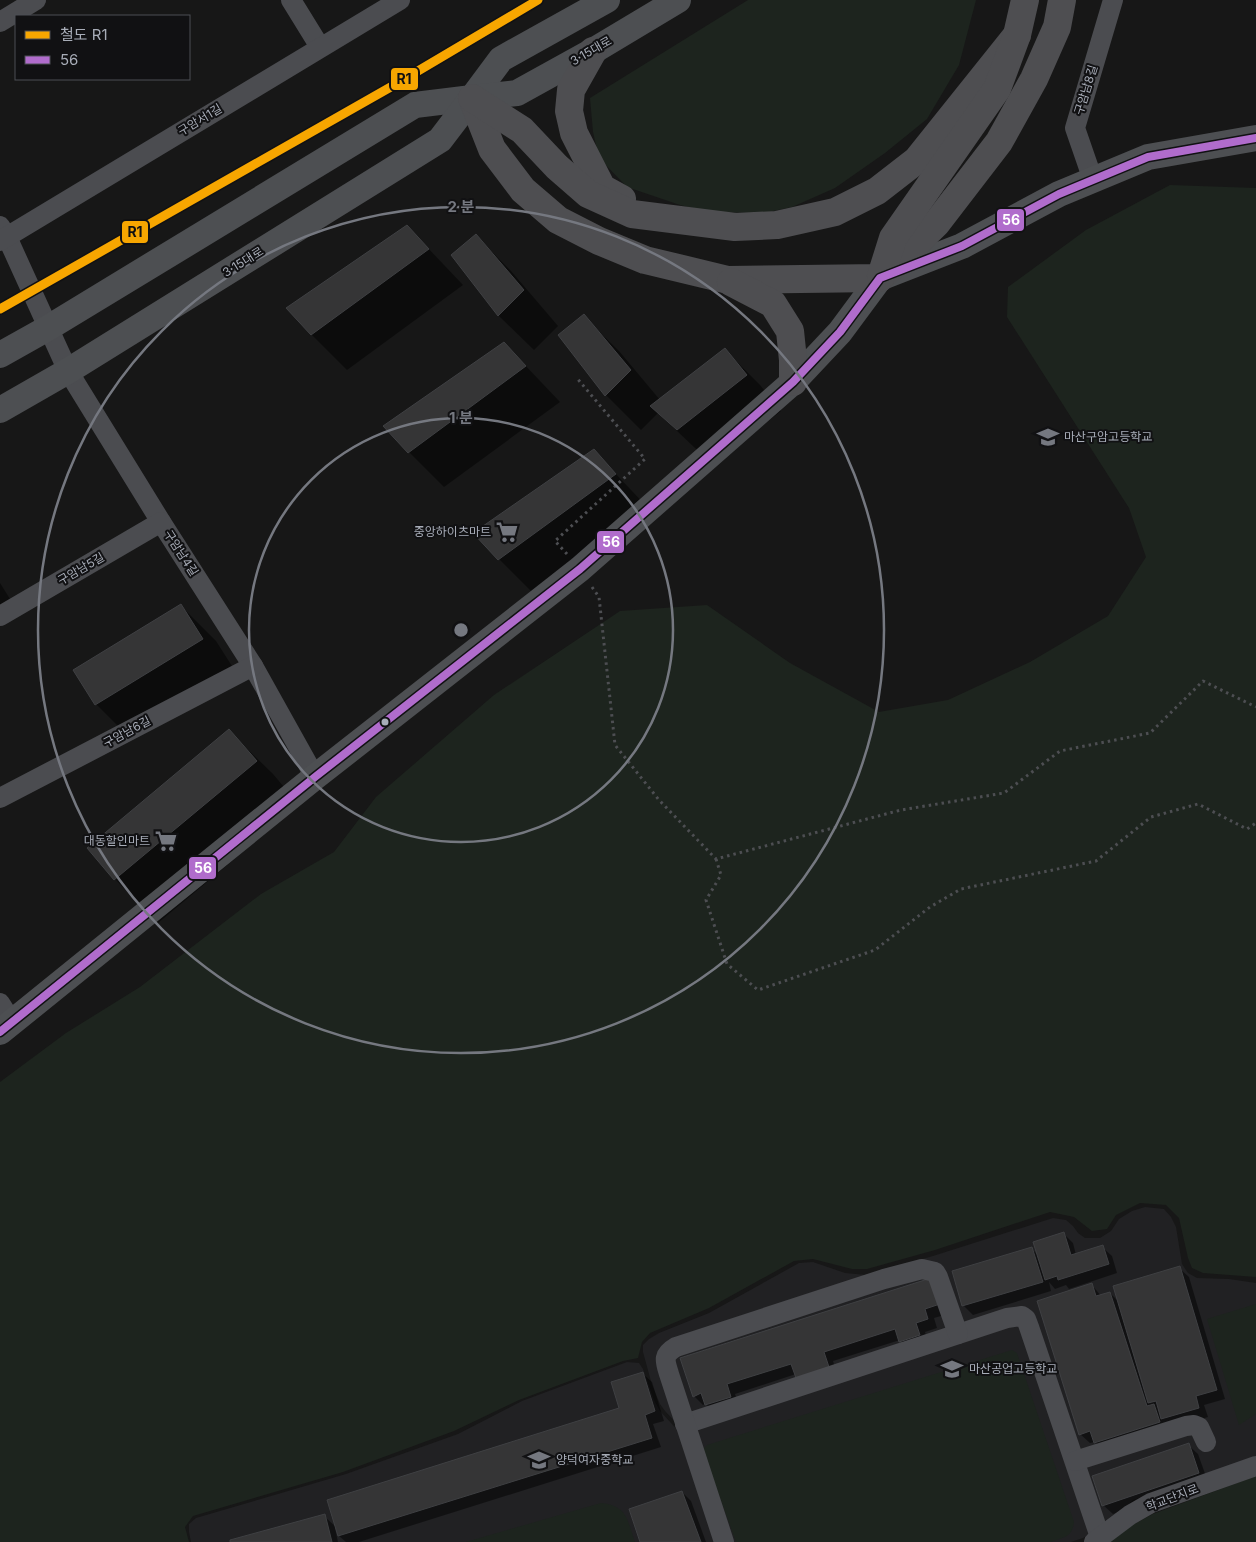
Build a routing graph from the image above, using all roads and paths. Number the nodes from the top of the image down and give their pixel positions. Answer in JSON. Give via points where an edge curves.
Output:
{"nodes":[{"id":1,"x":36,"y":0,"type":"edge"},
{"id":2,"x":291,"y":0,"type":"edge"},
{"id":3,"x":400,"y":0,"type":"edge"},
{"id":4,"x":606,"y":0,"type":"edge"},
{"id":5,"x":678,"y":0,"type":"edge"},
{"id":6,"x":1025,"y":0,"type":"edge"},
{"id":7,"x":1062,"y":0,"type":"edge"},
{"id":8,"x":1113,"y":0,"type":"edge"},
{"id":9,"x":0,"y":22,"type":"edge"},
{"id":10,"x":1017,"y":35,"type":"junction"},
{"id":11,"x":320,"y":47,"type":"junction"},
{"id":12,"x":593,"y":51,"type":"junction"},
{"id":13,"x":472,"y":98,"type":"junction"},
{"id":14,"x":1256,"y":138,"type":"edge"},
{"id":15,"x":1093,"y":180,"type":"junction"},
{"id":16,"x":695,"y":222,"type":"junction"},
{"id":17,"x":2,"y":235,"type":"edge"},
{"id":18,"x":880,"y":278,"type":"junction"},
{"id":19,"x":728,"y":280,"type":"junction"},
{"id":20,"x":48,"y":328,"type":"junction"},
{"id":21,"x":0,"y":355,"type":"edge"},
{"id":22,"x":68,"y":371,"type":"junction"},
{"id":23,"x":576,"y":377,"type":"dead end"},
{"id":24,"x":794,"y":382,"type":"junction"},
{"id":25,"x":0,"y":410,"type":"edge"},
{"id":26,"x":161,"y":522,"type":"junction"},
{"id":27,"x":580,"y":569,"type":"junction"},
{"id":28,"x":0,"y":616,"type":"edge"},
{"id":29,"x":253,"y":666,"type":"junction"},
{"id":30,"x":1256,"y":707,"type":"edge"},
{"id":31,"x":315,"y":777,"type":"junction"},
{"id":32,"x":0,"y":798,"type":"edge"},
{"id":33,"x":1256,"y":823,"type":"edge"},
{"id":34,"x":716,"y":859,"type":"junction"},
{"id":35,"x":4,"y":1019,"type":"edge"},
{"id":36,"x":958,"y":1334,"type":"junction"},
{"id":37,"x":685,"y":1424,"type":"junction"},
{"id":38,"x":1206,"y":1442,"type":"dead end"},
{"id":39,"x":1075,"y":1461,"type":"junction"},
{"id":40,"x":1256,"y":1466,"type":"edge"},
{"id":41,"x":1097,"y":1540,"type":"edge"},
{"id":42,"x":724,"y":1542,"type":"edge"}],
"edges":[{"from":1,"to":9,"type":"street"},
{"from":2,"to":11,"type":"street"},
{"from":3,"to":11,"type":"street","name":"구암서1길"},
{"from":4,"to":13,"type":"main road","name":"3·15대로","via":[[501,58]]},
{"from":5,"to":12,"type":"main road","name":"3·15대로"},
{"from":6,"to":10,"type":"highway"},
{"from":7,"to":18,"type":"highway","via":[[1058,27],[999,142],[936,224]]},
{"from":8,"to":15,"type":"street","name":"구암남8길","via":[[1075,128]]},
{"from":10,"to":16,"type":"highway","via":[[917,160],[877,190],[835,212],[777,225],[735,227]]},
{"from":10,"to":18,"type":"highway","via":[[997,89],[893,238]]},
{"from":11,"to":17,"type":"street","name":"구암서1길"},
{"from":12,"to":13,"type":"main road","name":"3·15대로","via":[[517,93]]},
{"from":12,"to":16,"type":"highway","via":[[571,90],[569,111],[574,133],[602,188],[620,198]]},
{"from":13,"to":16,"type":"highway","via":[[522,130],[588,194],[632,214]]},
{"from":13,"to":19,"type":"highway","via":[[492,149],[523,190],[558,220],[645,260]]},
{"from":13,"to":20,"type":"main road","name":"3·15대로","via":[[415,105]]},
{"from":13,"to":22,"type":"main road","name":"3·15대로","via":[[440,140]]},
{"from":14,"to":15,"type":"main road","via":[[1148,157]]},
{"from":15,"to":18,"type":"main road","via":[[1059,194],[962,246]]},
{"from":17,"to":20,"type":"street","name":"구암남4길"},
{"from":18,"to":19,"type":"highway"},
{"from":18,"to":24,"type":"main road","via":[[840,332]]},
{"from":19,"to":24,"type":"highway","via":[[774,304],[790,331]]},
{"from":20,"to":21,"type":"main road","name":"3·15대로"},
{"from":20,"to":22,"type":"street","name":"구암남4길"},
{"from":22,"to":25,"type":"main road","name":"3·15대로"},
{"from":22,"to":26,"type":"street","name":"구암남4길"},
{"from":23,"to":27,"type":"path","via":[[645,460],[556,542]]},
{"from":24,"to":27,"type":"main road"},
{"from":26,"to":28,"type":"street","name":"구암남5길"},
{"from":26,"to":29,"type":"street","name":"구암남4길"},
{"from":27,"to":31,"type":"main road"},
{"from":27,"to":34,"type":"path","via":[[599,597],[615,745],[658,800]]},
{"from":29,"to":31,"type":"street","name":"구암남4길"},
{"from":29,"to":32,"type":"street","name":"구암남6길"},
{"from":30,"to":34,"type":"path","via":[[1204,681],[1150,733],[1060,751],[1004,793],[901,810]]},
{"from":31,"to":35,"type":"main road"},
{"from":33,"to":34,"type":"path","via":[[1247,830],[1198,804],[1151,817],[1096,861],[961,889],[930,907],[875,950],[758,990],[727,964],[706,900],[721,875]]},
{"from":36,"to":37,"type":"street"},
{"from":36,"to":37,"type":"street","via":[[935,1272],[922,1269],[884,1279],[668,1352],[666,1364]]},
{"from":36,"to":39,"type":"street","via":[[1015,1316],[1026,1319]]},
{"from":37,"to":42,"type":"street"},
{"from":38,"to":39,"type":"street","via":[[1199,1427],[1186,1426]]},
{"from":39,"to":41,"type":"street"},
{"from":40,"to":41,"type":"street","name":"학교단지로","via":[[1152,1503]]}]}
